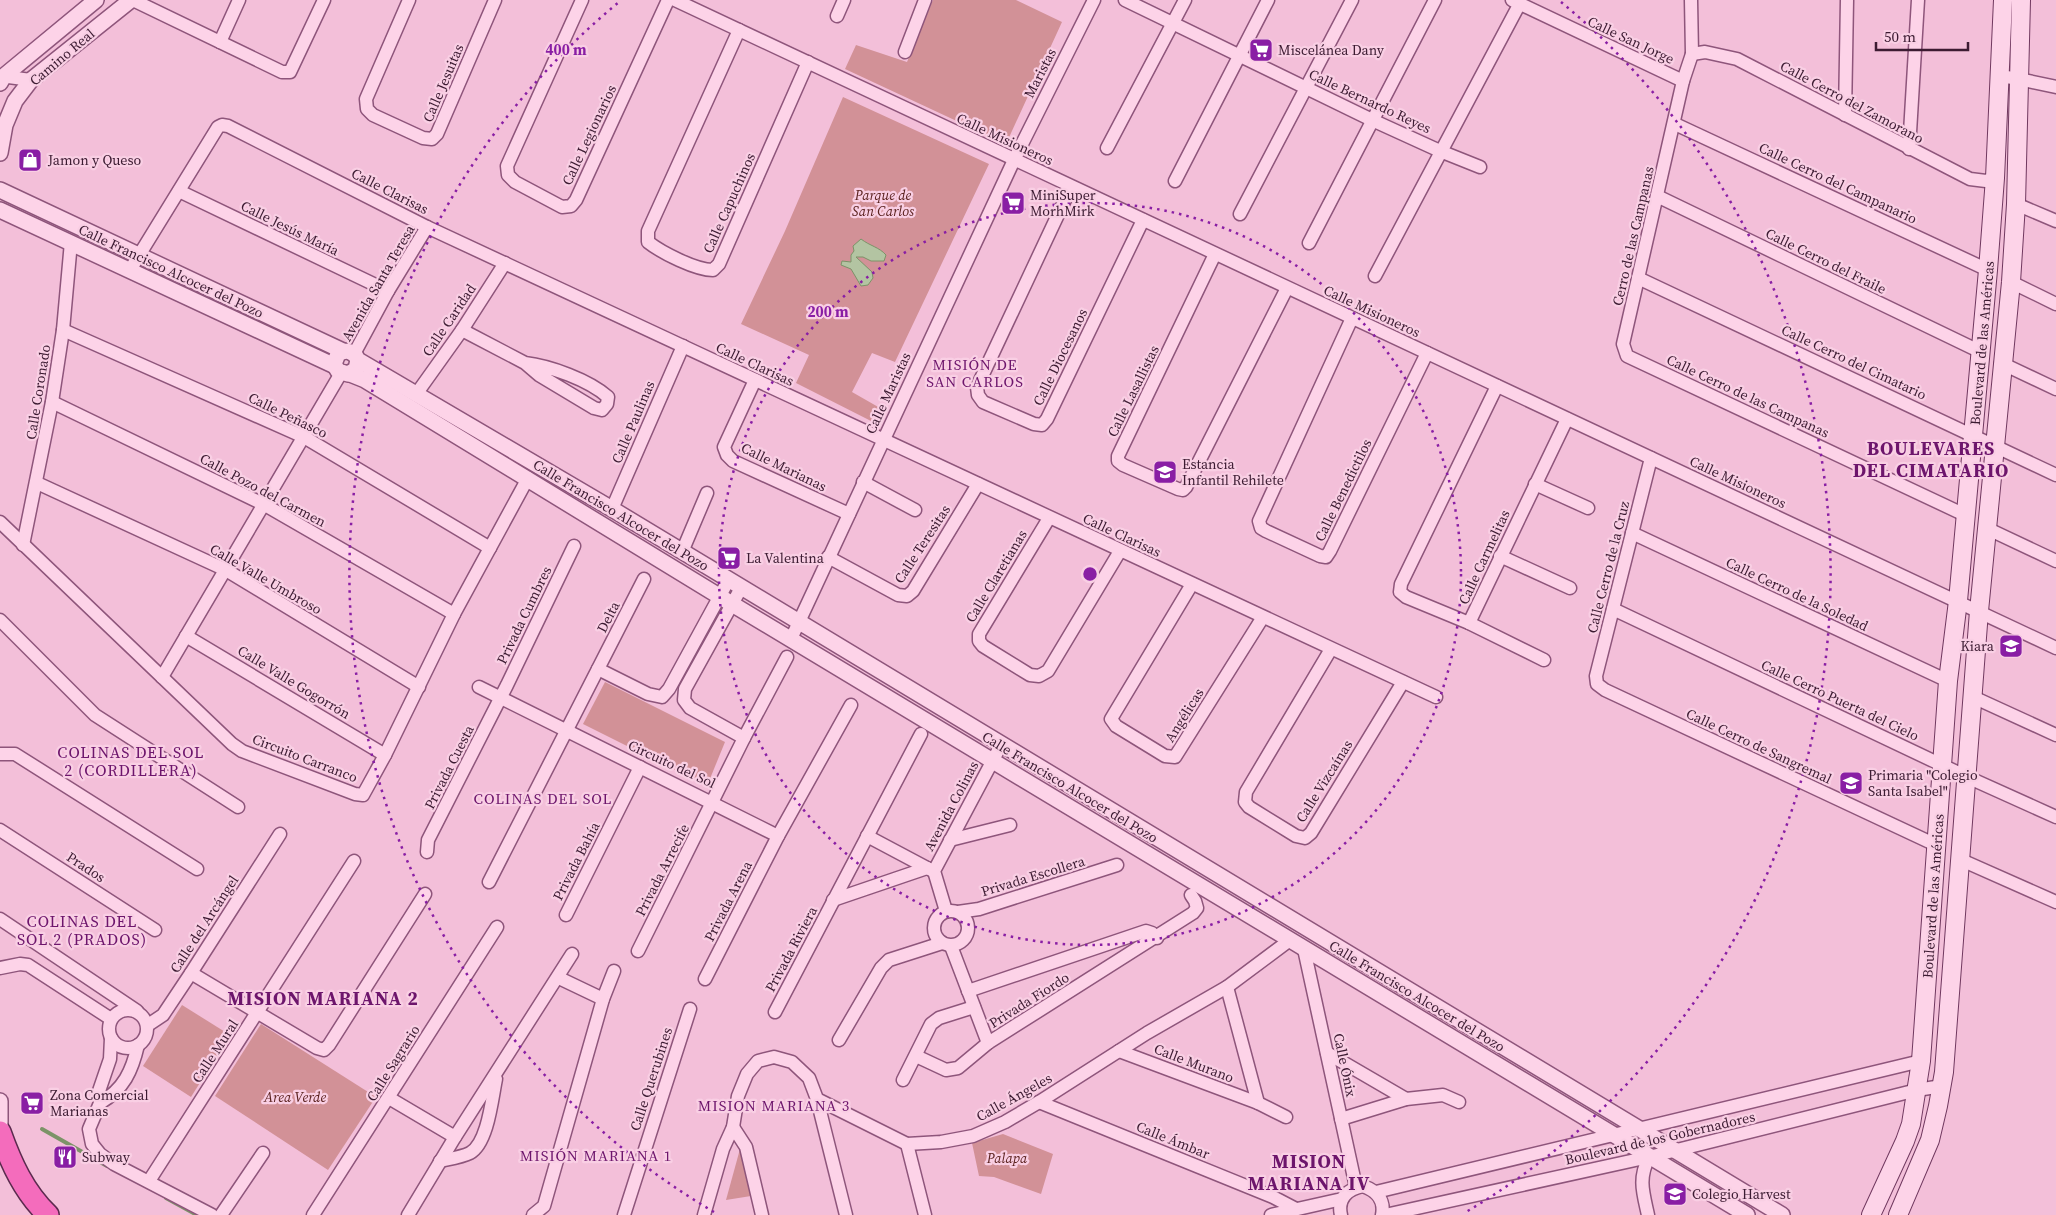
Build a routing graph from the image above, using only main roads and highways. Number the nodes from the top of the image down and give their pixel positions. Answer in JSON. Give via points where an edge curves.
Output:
{"nodes":[{"id":1,"x":2003,"y":0,"type":"edge"},
{"id":2,"x":2021,"y":0,"type":"edge"},
{"id":3,"x":0,"y":1130,"type":"edge"},
{"id":4,"x":48,"y":1215,"type":"edge"},
{"id":5,"x":1871,"y":1215,"type":"edge"},
{"id":6,"x":1898,"y":1215,"type":"edge"}],
"edges":[{"from":1,"to":5,"type":"main road","name":"Boulevard de las Américas","via":[[1988,270],[1948,681],[1921,1060],[1911,1124]]},
{"from":2,"to":6,"type":"main road","name":"Boulevard de las Américas","via":[[2011,282],[1986,528],[1942,1086],[1930,1140]]},
{"from":3,"to":4,"type":"highway","via":[[16,1174],[37,1205]]}]}
